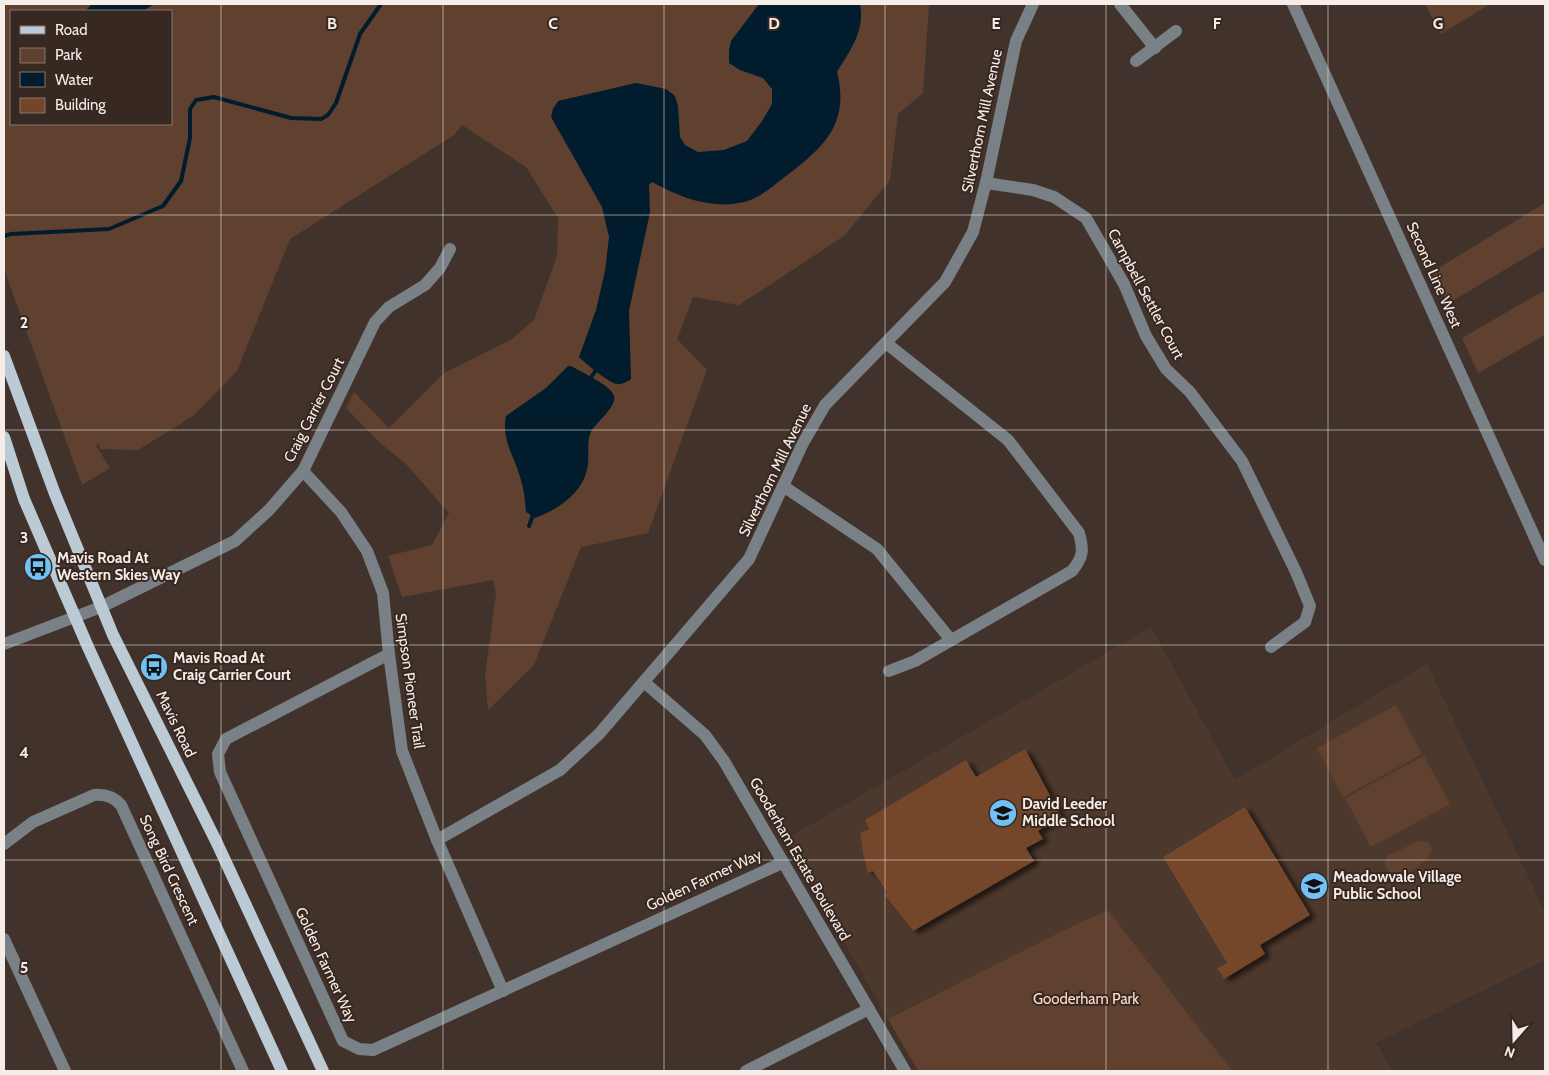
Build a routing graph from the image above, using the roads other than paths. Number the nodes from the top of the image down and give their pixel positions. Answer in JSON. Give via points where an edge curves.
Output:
{"nodes":[{"id":1,"x":1033,"y":4,"type":"edge"},
{"id":2,"x":1120,"y":4,"type":"edge"},
{"id":3,"x":1293,"y":4,"type":"edge"},
{"id":4,"x":1176,"y":31,"type":"dead end"},
{"id":5,"x":1155,"y":48,"type":"junction"},
{"id":6,"x":1136,"y":62,"type":"dead end"},
{"id":7,"x":986,"y":183,"type":"junction"},
{"id":8,"x":450,"y":249,"type":"dead end"},
{"id":9,"x":886,"y":343,"type":"junction"},
{"id":10,"x":4,"y":356,"type":"edge"},
{"id":11,"x":4,"y":438,"type":"edge"},
{"id":12,"x":303,"y":470,"type":"junction"},
{"id":13,"x":784,"y":486,"type":"junction"},
{"id":14,"x":1545,"y":560,"type":"edge"},
{"id":15,"x":101,"y":606,"type":"junction"},
{"id":16,"x":76,"y":617,"type":"junction"},
{"id":17,"x":951,"y":640,"type":"junction"},
{"id":18,"x":4,"y":644,"type":"edge"},
{"id":19,"x":1271,"y":647,"type":"dead end"},
{"id":20,"x":389,"y":654,"type":"junction"},
{"id":21,"x":889,"y":671,"type":"dead end"},
{"id":22,"x":644,"y":682,"type":"junction"},
{"id":23,"x":437,"y":840,"type":"junction"},
{"id":24,"x":4,"y":844,"type":"edge"},
{"id":25,"x":782,"y":863,"type":"junction"},
{"id":26,"x":4,"y":939,"type":"edge"},
{"id":27,"x":503,"y":991,"type":"junction"},
{"id":28,"x":869,"y":1009,"type":"junction"},
{"id":29,"x":65,"y":1071,"type":"edge"},
{"id":30,"x":243,"y":1071,"type":"edge"},
{"id":31,"x":282,"y":1071,"type":"edge"},
{"id":32,"x":324,"y":1071,"type":"edge"},
{"id":33,"x":746,"y":1071,"type":"edge"},
{"id":34,"x":905,"y":1071,"type":"edge"}],
"edges":[{"from":1,"to":7,"type":"street","name":"Silverthorn Mill Avenue","via":[[1016,41]]},
{"from":2,"to":5,"type":"street"},
{"from":3,"to":14,"type":"street","name":"Second Line West"},
{"from":4,"to":5,"type":"street"},
{"from":5,"to":6,"type":"street"},
{"from":7,"to":9,"type":"street","name":"Silverthorn Mill Avenue","via":[[973,232],[945,282]]},
{"from":7,"to":19,"type":"street","name":"Campbell Settler Court","via":[[1033,190],[1054,197],[1086,218],[1124,284],[1146,336],[1166,370],[1190,392],[1242,461],[1310,606],[1305,622]]},
{"from":8,"to":12,"type":"street","name":"Craig Carrier Court","via":[[440,268],[425,285],[389,308],[375,322]]},
{"from":9,"to":13,"type":"street","name":"Silverthorn Mill Avenue","via":[[825,405]]},
{"from":9,"to":17,"type":"street","via":[[1008,440],[1079,533],[1083,546],[1081,560],[1072,571]]},
{"from":10,"to":15,"type":"main road","name":"Mavis Road"},
{"from":11,"to":16,"type":"main road","via":[[24,499]]},
{"from":12,"to":15,"type":"street","name":"Craig Carrier Court","via":[[269,510],[235,541]]},
{"from":12,"to":20,"type":"street","name":"Simpson Pioneer Trail","via":[[341,512],[367,551],[382,592]]},
{"from":13,"to":17,"type":"street","via":[[877,549]]},
{"from":13,"to":22,"type":"street","name":"Silverthorn Mill Avenue","via":[[749,559]]},
{"from":15,"to":16,"type":"street","name":"Craig Carrier Court"},
{"from":15,"to":32,"type":"main road","name":"Mavis Road"},
{"from":16,"to":18,"type":"street","name":"Craig Carrier Court"},
{"from":16,"to":31,"type":"main road"},
{"from":17,"to":21,"type":"street","via":[[915,661]]},
{"from":20,"to":23,"type":"street","name":"Simpson Pioneer Trail","via":[[402,751]]},
{"from":20,"to":27,"type":"street","name":"Golden Farmer Way","via":[[226,739],[218,754],[220,772],[343,1041],[358,1049],[374,1050]]},
{"from":22,"to":23,"type":"street","name":"Silverthorn Mill Avenue","via":[[599,734],[560,770]]},
{"from":22,"to":25,"type":"street","name":"Gooderham Estate Boulevard","via":[[705,735],[724,761]]},
{"from":23,"to":27,"type":"street","name":"Simpson Pioneer Trail"},
{"from":24,"to":30,"type":"street","name":"Song Bird Crescent","via":[[33,822],[94,795],[104,795],[118,802]]},
{"from":25,"to":27,"type":"street","name":"Golden Farmer Way"},
{"from":25,"to":28,"type":"street","name":"Gooderham Estate Boulevard"},
{"from":26,"to":29,"type":"street"},
{"from":28,"to":33,"type":"street"},
{"from":28,"to":34,"type":"street","name":"Gooderham Estate Boulevard"}]}
